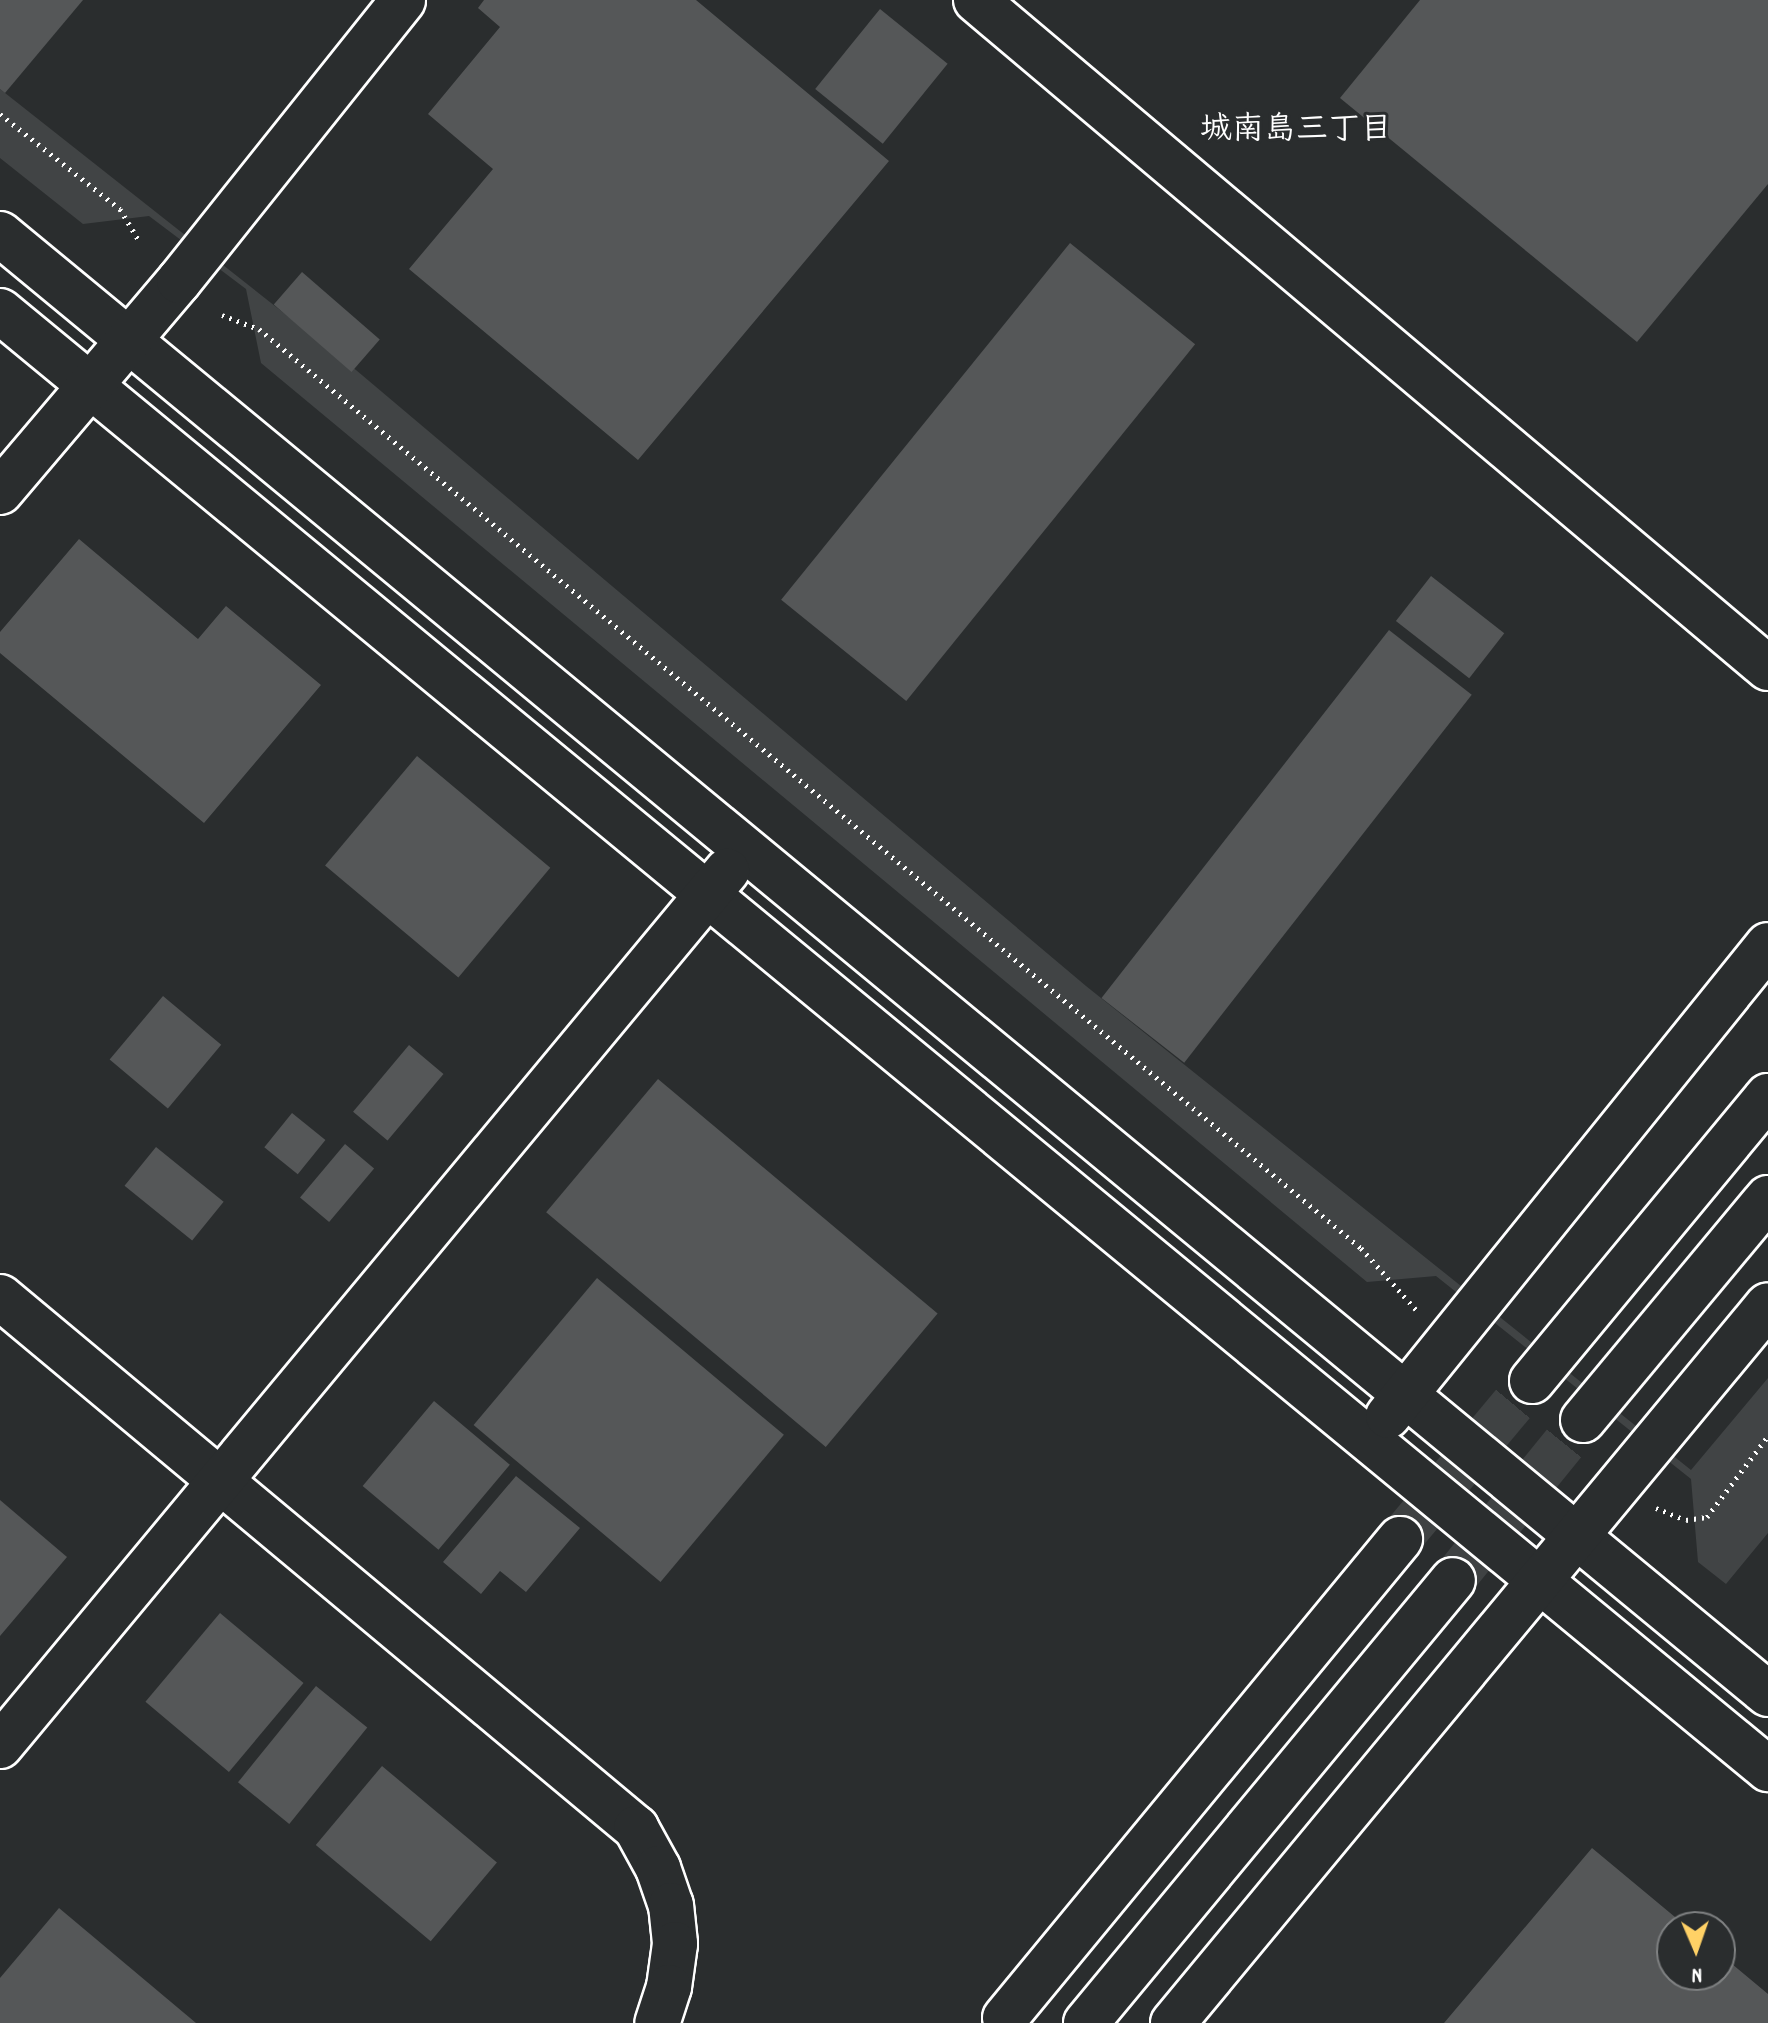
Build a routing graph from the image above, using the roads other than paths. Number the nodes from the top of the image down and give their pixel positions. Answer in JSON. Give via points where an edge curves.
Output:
{"nodes":[{"id":1,"x":403,"y":0,"type":"edge"},
{"id":2,"x":976,"y":0,"type":"edge"},
{"id":3,"x":0,"y":234,"type":"edge"},
{"id":4,"x":0,"y":311,"type":"edge"},
{"id":5,"x":128,"y":340,"type":"junction"},
{"id":6,"x":91,"y":384,"type":"junction"},
{"id":7,"x":0,"y":492,"type":"edge"},
{"id":8,"x":1768,"y":668,"type":"edge"},
{"id":9,"x":743,"y":852,"type":"junction"},
{"id":10,"x":707,"y":894,"type":"junction"},
{"id":11,"x":1768,"y":945,"type":"edge"},
{"id":12,"x":1768,"y":1096,"type":"edge"},
{"id":13,"x":1768,"y":1198,"type":"edge"},
{"id":14,"x":0,"y":1297,"type":"edge"},
{"id":15,"x":1768,"y":1305,"type":"edge"},
{"id":16,"x":1532,"y":1381,"type":"tunnel mouth"},
{"id":17,"x":1407,"y":1393,"type":"junction"},
{"id":18,"x":1583,"y":1420,"type":"tunnel mouth"},
{"id":19,"x":1369,"y":1439,"type":"junction"},
{"id":20,"x":222,"y":1481,"type":"junction"},
{"id":21,"x":1580,"y":1534,"type":"junction"},
{"id":22,"x":1400,"y":1539,"type":"tunnel mouth"},
{"id":23,"x":1453,"y":1580,"type":"tunnel mouth"},
{"id":24,"x":1542,"y":1582,"type":"junction"},
{"id":25,"x":1768,"y":1694,"type":"edge"},
{"id":26,"x":0,"y":1746,"type":"edge"},
{"id":27,"x":1768,"y":1769,"type":"edge"},
{"id":28,"x":1005,"y":2018,"type":"dead end"},
{"id":29,"x":657,"y":2023,"type":"edge"},
{"id":30,"x":1086,"y":2023,"type":"edge"},
{"id":31,"x":1173,"y":2023,"type":"edge"}],
"edges":[{"from":1,"to":5,"type":"street"},
{"from":2,"to":8,"type":"street"},
{"from":3,"to":5,"type":"street"},
{"from":4,"to":6,"type":"street"},
{"from":5,"to":6,"type":"street"},
{"from":5,"to":9,"type":"street"},
{"from":6,"to":7,"type":"street"},
{"from":6,"to":10,"type":"street"},
{"from":9,"to":10,"type":"street"},
{"from":9,"to":17,"type":"street"},
{"from":10,"to":19,"type":"street"},
{"from":10,"to":20,"type":"street"},
{"from":11,"to":17,"type":"street"},
{"from":12,"to":16,"type":"street"},
{"from":13,"to":18,"type":"street"},
{"from":14,"to":20,"type":"street"},
{"from":15,"to":21,"type":"street"},
{"from":17,"to":19,"type":"street"},
{"from":17,"to":21,"type":"street"},
{"from":19,"to":24,"type":"street"},
{"from":20,"to":26,"type":"street"},
{"from":20,"to":29,"type":"street","via":[[636,1828],[671,1905],[675,1944]]},
{"from":21,"to":24,"type":"street"},
{"from":21,"to":25,"type":"street"},
{"from":22,"to":28,"type":"street"},
{"from":23,"to":30,"type":"street"},
{"from":24,"to":27,"type":"street"},
{"from":24,"to":31,"type":"street"}]}
